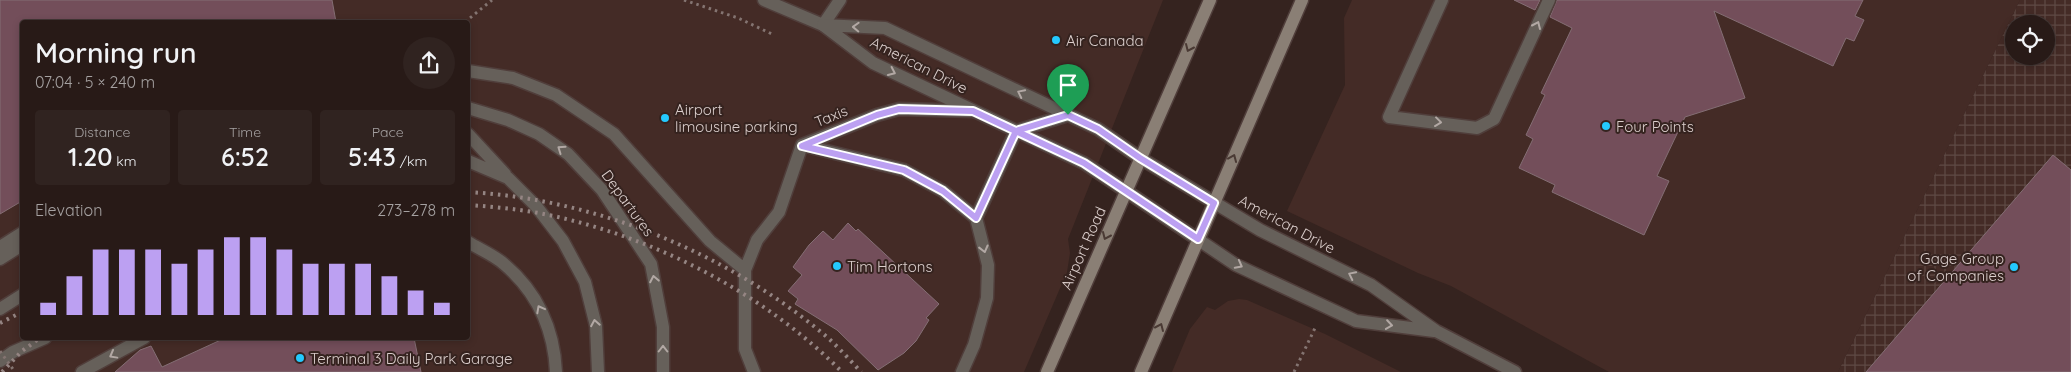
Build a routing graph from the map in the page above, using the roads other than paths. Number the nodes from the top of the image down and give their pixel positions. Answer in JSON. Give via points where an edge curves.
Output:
{"nodes":[{"id":1,"x":764,"y":0,"type":"edge"},
{"id":2,"x":840,"y":0,"type":"edge"},
{"id":3,"x":1210,"y":0,"type":"edge"},
{"id":4,"x":1302,"y":0,"type":"edge"},
{"id":5,"x":1442,"y":0,"type":"edge"},
{"id":6,"x":1549,"y":0,"type":"edge"},
{"id":7,"x":823,"y":25,"type":"junction"},
{"id":8,"x":470,"y":70,"type":"edge"},
{"id":9,"x":470,"y":109,"type":"edge"},
{"id":10,"x":973,"y":111,"type":"junction"},
{"id":11,"x":1068,"y":115,"type":"junction"},
{"id":12,"x":1016,"y":131,"type":"junction"},
{"id":13,"x":470,"y":136,"type":"edge"},
{"id":14,"x":802,"y":146,"type":"junction"},
{"id":15,"x":1140,"y":158,"type":"junction"},
{"id":16,"x":470,"y":163,"type":"edge"},
{"id":17,"x":508,"y":178,"type":"junction"},
{"id":18,"x":1126,"y":191,"type":"junction"},
{"id":19,"x":1214,"y":203,"type":"junction"},
{"id":20,"x":976,"y":218,"type":"junction"},
{"id":21,"x":20,"y":234,"type":"edge"},
{"id":22,"x":1198,"y":239,"type":"junction"},
{"id":23,"x":470,"y":243,"type":"edge"},
{"id":24,"x":20,"y":246,"type":"edge"},
{"id":25,"x":0,"y":247,"type":"edge"},
{"id":26,"x":0,"y":259,"type":"edge"},
{"id":27,"x":745,"y":270,"type":"junction"},
{"id":28,"x":20,"y":296,"type":"edge"},
{"id":29,"x":0,"y":309,"type":"edge"},
{"id":30,"x":1436,"y":331,"type":"junction"},
{"id":31,"x":40,"y":340,"type":"edge"},
{"id":32,"x":140,"y":340,"type":"edge"},
{"id":33,"x":0,"y":361,"type":"edge"},
{"id":34,"x":82,"y":372,"type":"edge"},
{"id":35,"x":556,"y":372,"type":"edge"},
{"id":36,"x":598,"y":372,"type":"edge"},
{"id":37,"x":663,"y":372,"type":"edge"},
{"id":38,"x":754,"y":372,"type":"edge"},
{"id":39,"x":962,"y":372,"type":"edge"},
{"id":40,"x":1047,"y":372,"type":"edge"},
{"id":41,"x":1141,"y":372,"type":"edge"},
{"id":42,"x":1515,"y":372,"type":"edge"}],
"edges":[{"from":1,"to":7,"type":"street"},
{"from":2,"to":7,"type":"street"},
{"from":3,"to":15,"type":"main road","name":"Airport Road","one_way":true},
{"from":19,"to":4,"type":"main road","one_way":true},
{"from":5,"to":6,"type":"street","one_way":true,"via":[[1389,117],[1477,128],[1494,119]]},
{"from":7,"to":10,"type":"street","name":"American Drive","one_way":true,"via":[[873,63]]},
{"from":11,"to":7,"type":"street","name":"American Drive","one_way":true,"via":[[885,28]]},
{"from":8,"to":27,"type":"street","via":[[513,78],[556,95],[614,134],[710,241]]},
{"from":37,"to":9,"type":"street","name":"Departures","one_way":true,"via":[[663,327],[651,264],[602,190],[568,154],[539,134]]},
{"from":10,"to":12,"type":"street","name":"American Drive"},
{"from":10,"to":14,"type":"street","name":"Taxis","via":[[899,109]]},
{"from":11,"to":12,"type":"street"},
{"from":11,"to":15,"type":"street","name":"American Drive","via":[[1098,129]]},
{"from":12,"to":18,"type":"street","name":"American Drive","via":[[1084,163]]},
{"from":12,"to":20,"type":"street"},
{"from":13,"to":17,"type":"street"},
{"from":14,"to":20,"type":"street","name":"Taxis","via":[[904,170],[943,191]]},
{"from":14,"to":27,"type":"street","via":[[779,212],[757,240]]},
{"from":15,"to":18,"type":"main road","name":"Airport Road"},
{"from":15,"to":19,"type":"street","name":"American Drive"},
{"from":16,"to":17,"type":"street"},
{"from":36,"to":17,"type":"street","one_way":true,"via":[[596,326],[585,282],[563,241],[536,206]]},
{"from":18,"to":22,"type":"street","name":"American Drive"},
{"from":18,"to":40,"type":"main road","name":"Airport Road","one_way":true},
{"from":19,"to":22,"type":"main road"},
{"from":30,"to":19,"type":"street","name":"American Drive","one_way":true,"via":[[1371,285],[1260,230]]},
{"from":20,"to":39,"type":"street","one_way":true,"via":[[988,265],[987,298],[974,345]]},
{"from":21,"to":25,"type":"street"},
{"from":22,"to":30,"type":"street","name":"American Drive","one_way":true,"via":[[1236,265],[1356,321]]},
{"from":41,"to":22,"type":"main road","one_way":true},
{"from":35,"to":23,"type":"street","one_way":true,"via":[[550,328],[539,304],[504,263]]},
{"from":24,"to":26,"type":"street"},
{"from":27,"to":38,"type":"street","via":[[745,349]]},
{"from":28,"to":29,"type":"street"},
{"from":30,"to":42,"type":"street","name":"American Drive"},
{"from":31,"to":33,"type":"street"},
{"from":32,"to":34,"type":"street","one_way":true}]}
